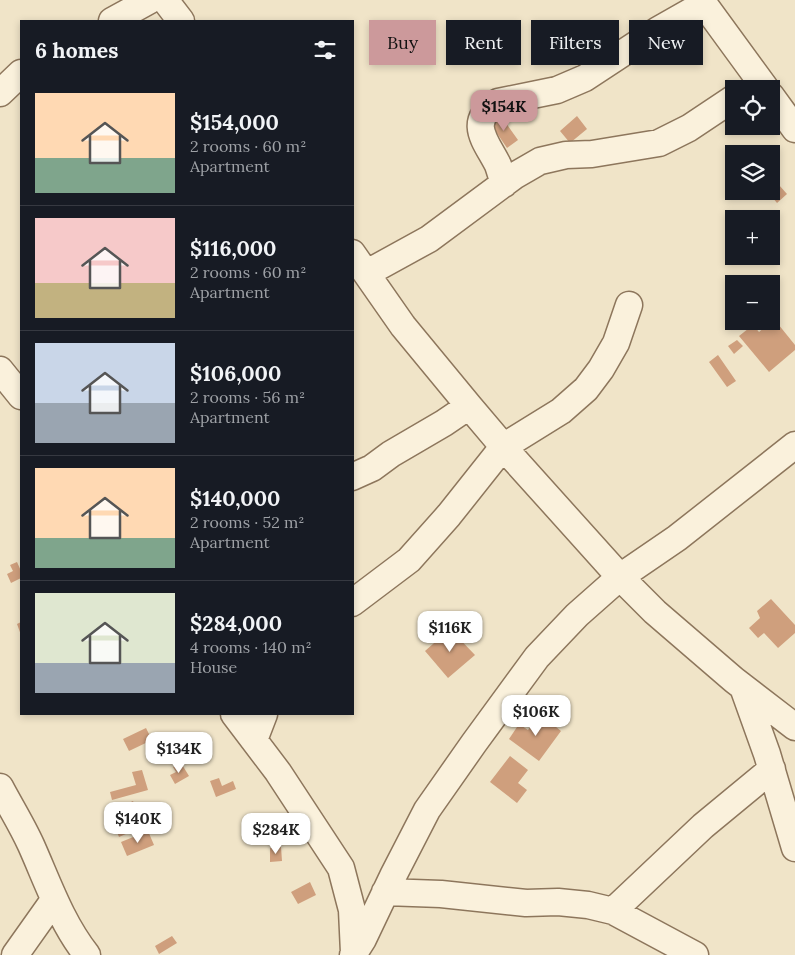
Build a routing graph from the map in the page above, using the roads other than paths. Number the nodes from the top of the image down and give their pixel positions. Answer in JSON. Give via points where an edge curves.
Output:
{"nodes":[{"id":1,"x":150,"y":0,"type":"edge"},
{"id":2,"x":165,"y":0,"type":"edge"},
{"id":3,"x":703,"y":2,"type":"edge"},
{"id":4,"x":114,"y":20,"type":"edge"},
{"id":5,"x":180,"y":20,"type":"edge"},
{"id":6,"x":20,"y":74,"type":"edge"},
{"id":7,"x":756,"y":80,"type":"edge"},
{"id":8,"x":0,"y":93,"type":"edge"},
{"id":9,"x":725,"y":104,"type":"edge"},
{"id":10,"x":780,"y":111,"type":"edge"},
{"id":11,"x":795,"y":129,"type":"edge"},
{"id":12,"x":504,"y":184,"type":"junction"},
{"id":13,"x":360,"y":263,"type":"edge"},
{"id":14,"x":629,"y":305,"type":"dead end"},
{"id":15,"x":0,"y":370,"type":"edge"},
{"id":16,"x":13,"y":397,"type":"edge"},
{"id":17,"x":469,"y":406,"type":"junction"},
{"id":18,"x":795,"y":445,"type":"edge"},
{"id":19,"x":503,"y":447,"type":"junction"},
{"id":20,"x":354,"y":476,"type":"edge"},
{"id":21,"x":620,"y":576,"type":"junction"},
{"id":22,"x":354,"y":601,"type":"edge"},
{"id":23,"x":743,"y":687,"type":"junction"},
{"id":24,"x":235,"y":715,"type":"edge"},
{"id":25,"x":264,"y":715,"type":"edge"},
{"id":26,"x":795,"y":728,"type":"edge"},
{"id":27,"x":254,"y":740,"type":"junction"},
{"id":28,"x":772,"y":769,"type":"junction"},
{"id":29,"x":0,"y":787,"type":"edge"},
{"id":30,"x":795,"y":848,"type":"edge"},
{"id":31,"x":385,"y":892,"type":"junction"},
{"id":32,"x":54,"y":900,"type":"junction"},
{"id":33,"x":613,"y":911,"type":"junction"},
{"id":34,"x":354,"y":954,"type":"edge"},
{"id":35,"x":15,"y":955,"type":"edge"},
{"id":36,"x":88,"y":955,"type":"edge"},
{"id":37,"x":694,"y":955,"type":"edge"}],
"edges":[{"from":1,"to":4,"type":"street"},
{"from":2,"to":5,"type":"street"},
{"from":3,"to":7,"type":"street"},
{"from":3,"to":12,"type":"street","via":[[585,78],[557,90],[498,102],[489,108],[480,124],[481,136],[498,165]]},
{"from":6,"to":8,"type":"street"},
{"from":9,"to":12,"type":"street","via":[[659,143],[540,161]]},
{"from":10,"to":11,"type":"street"},
{"from":12,"to":13,"type":"street","via":[[429,239]]},
{"from":13,"to":17,"type":"street","via":[[403,326]]},
{"from":14,"to":19,"type":"street","via":[[616,343],[586,390],[562,411]]},
{"from":15,"to":16,"type":"street"},
{"from":17,"to":19,"type":"street"},
{"from":17,"to":20,"type":"street"},
{"from":18,"to":21,"type":"street","via":[[677,538]]},
{"from":19,"to":21,"type":"street"},
{"from":19,"to":22,"type":"street","via":[[415,554]]},
{"from":21,"to":23,"type":"street","via":[[655,612]]},
{"from":21,"to":31,"type":"street","via":[[537,657],[427,810]]},
{"from":23,"to":26,"type":"street"},
{"from":23,"to":28,"type":"street"},
{"from":24,"to":27,"type":"street"},
{"from":25,"to":27,"type":"street"},
{"from":27,"to":34,"type":"street","via":[[340,868],[352,910]]},
{"from":28,"to":30,"type":"street"},
{"from":28,"to":33,"type":"street","via":[[703,826]]},
{"from":29,"to":32,"type":"street","via":[[31,844]]},
{"from":31,"to":33,"type":"street","via":[[526,903],[558,902]]},
{"from":31,"to":34,"type":"street"},
{"from":32,"to":35,"type":"street"},
{"from":32,"to":36,"type":"street"},
{"from":33,"to":37,"type":"street"}]}
